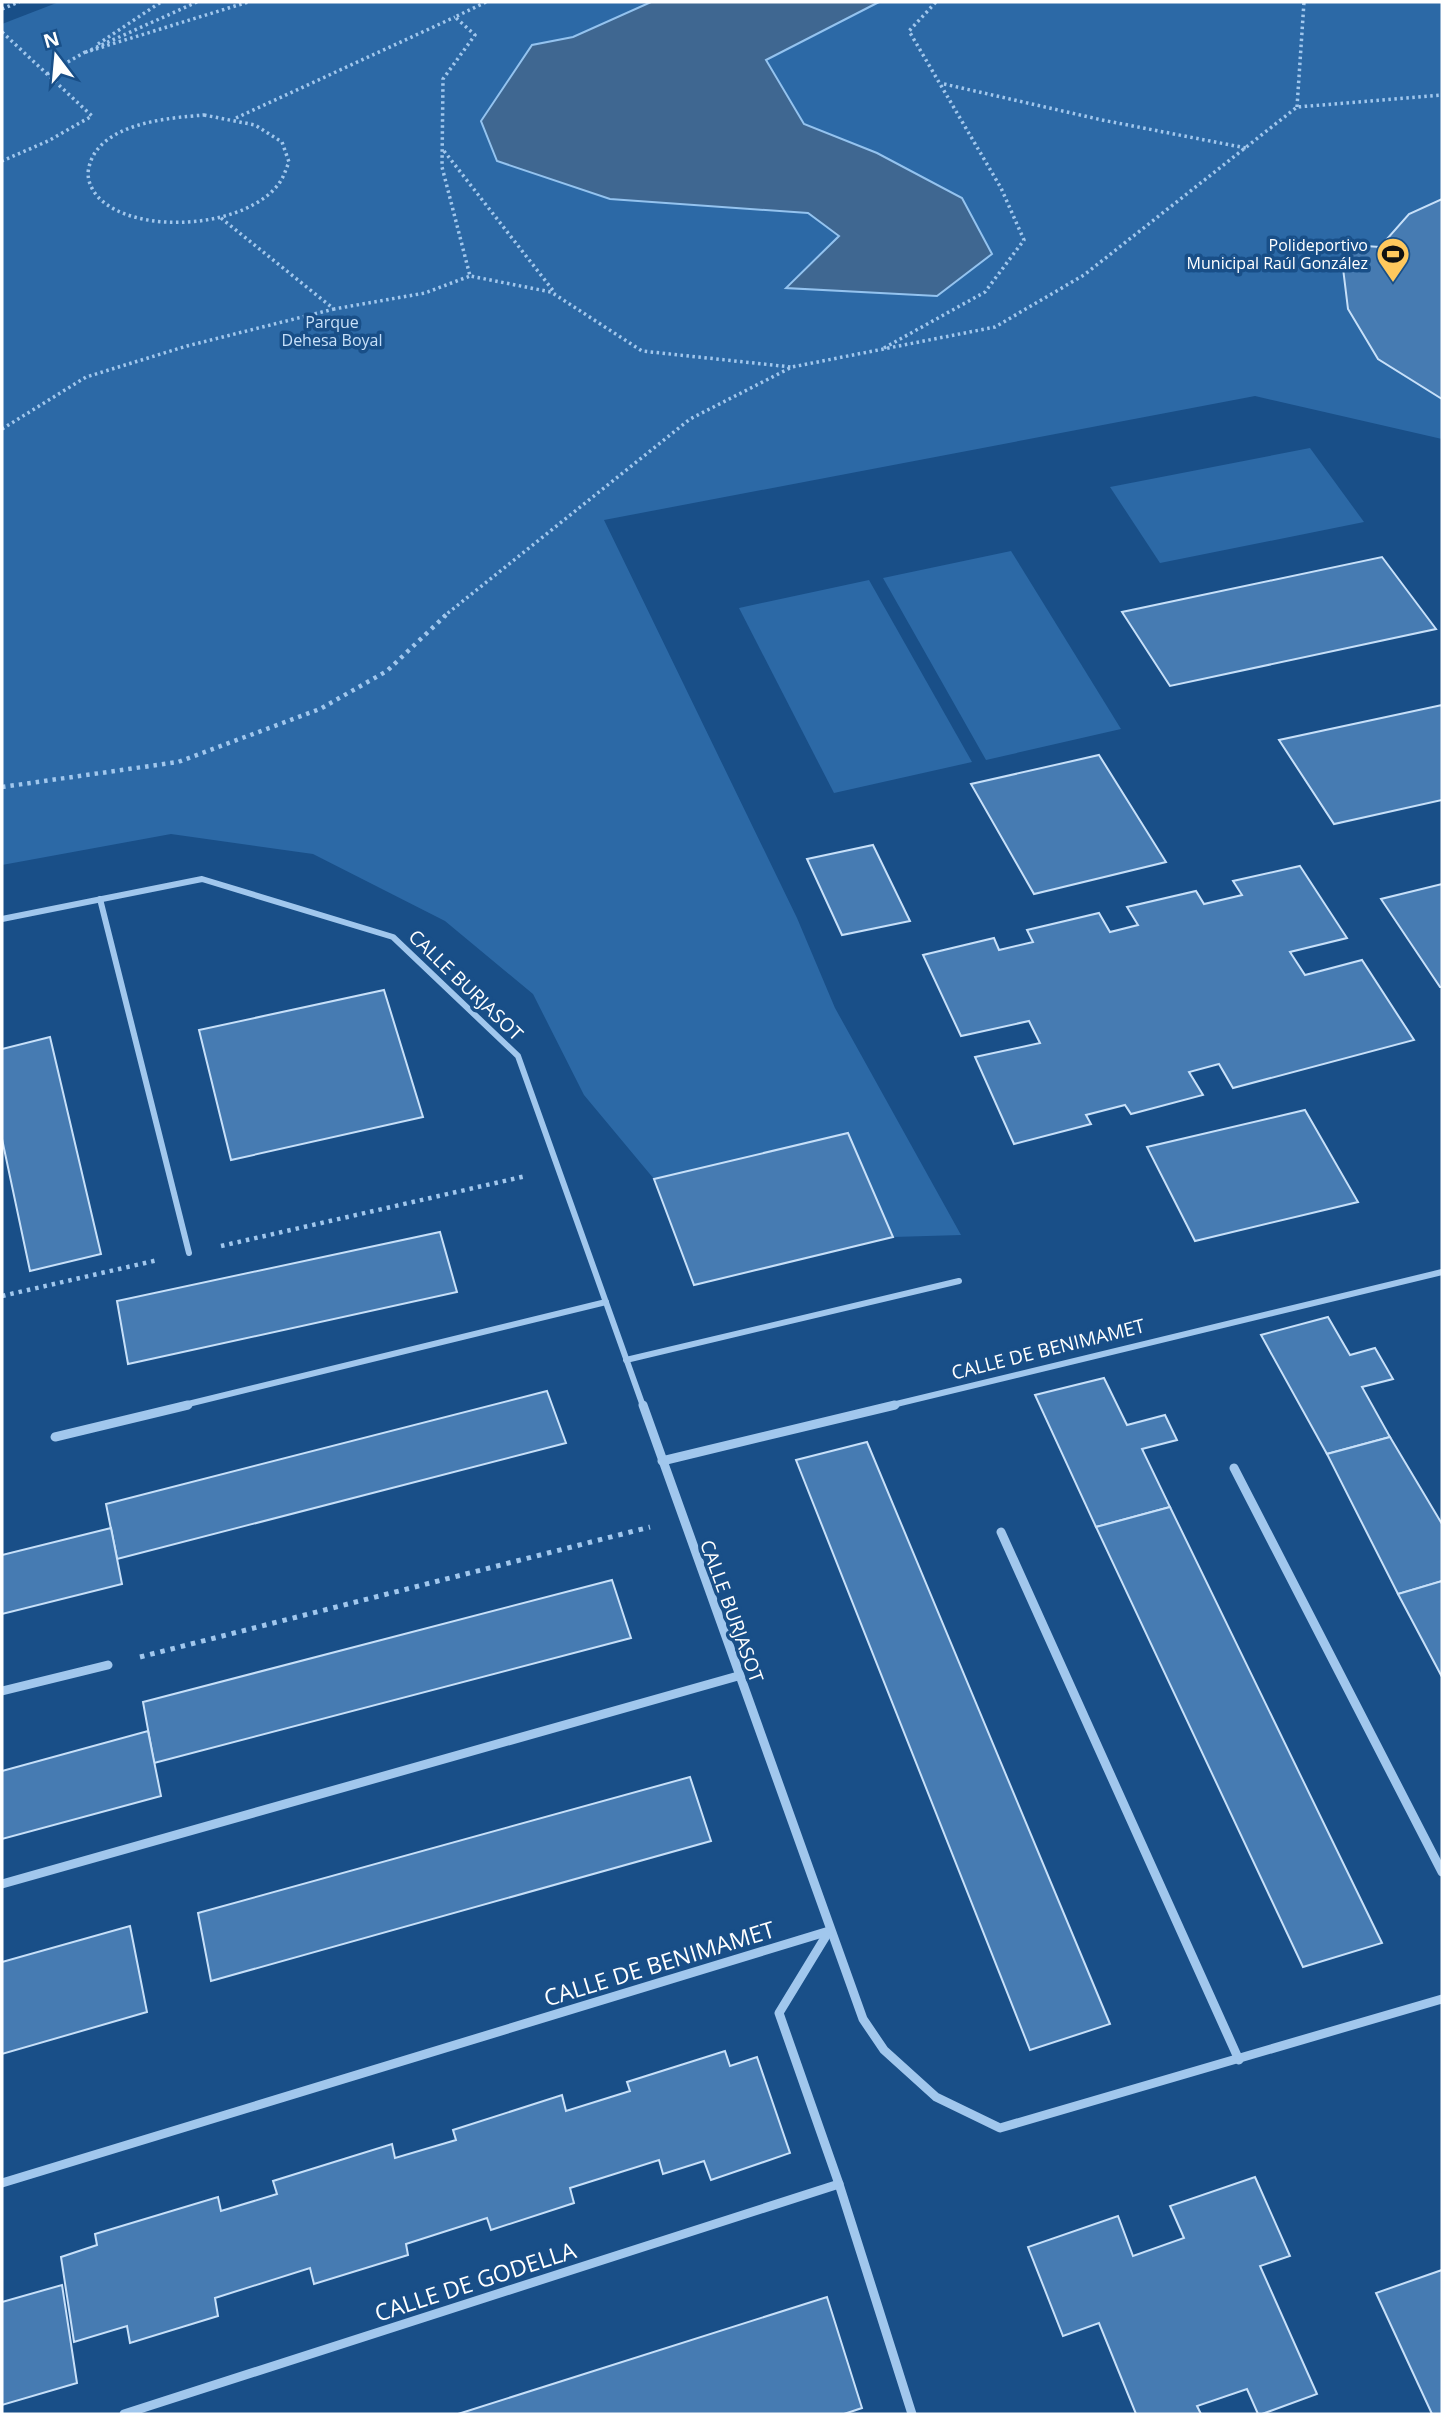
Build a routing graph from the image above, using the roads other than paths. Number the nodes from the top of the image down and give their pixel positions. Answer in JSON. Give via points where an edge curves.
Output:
{"nodes":[{"id":1,"x":100,"y":899,"type":"junction"},
{"id":2,"x":2,"y":919,"type":"edge"},
{"id":3,"x":189,"y":1253,"type":"road end"},
{"id":4,"x":1442,"y":1272,"type":"edge"},
{"id":5,"x":959,"y":1282,"type":"dead end"},
{"id":6,"x":606,"y":1302,"type":"junction"},
{"id":7,"x":626,"y":1360,"type":"junction"},
{"id":8,"x":55,"y":1437,"type":"dead end"},
{"id":9,"x":662,"y":1461,"type":"junction"},
{"id":10,"x":1234,"y":1468,"type":"dead end"},
{"id":11,"x":1001,"y":1532,"type":"dead end"},
{"id":12,"x":108,"y":1665,"type":"road end"},
{"id":13,"x":738,"y":1676,"type":"junction"},
{"id":14,"x":2,"y":1691,"type":"edge"},
{"id":15,"x":1442,"y":1872,"type":"edge"},
{"id":16,"x":2,"y":1884,"type":"edge"},
{"id":17,"x":829,"y":1931,"type":"junction"},
{"id":18,"x":1442,"y":1999,"type":"edge"},
{"id":19,"x":1239,"y":2060,"type":"junction"},
{"id":20,"x":2,"y":2183,"type":"edge"},
{"id":21,"x":839,"y":2183,"type":"junction"},
{"id":22,"x":124,"y":2414,"type":"edge"},
{"id":23,"x":912,"y":2414,"type":"edge"}],
"edges":[{"from":1,"to":2,"type":"street","name":"CALLE BURJASOT"},
{"from":1,"to":3,"type":"street"},
{"from":1,"to":6,"type":"street","name":"CALLE BURJASOT","via":[[202,879],[393,937],[518,1056]]},
{"from":4,"to":9,"type":"street","name":"CALLE DE BENIMAMET"},
{"from":5,"to":7,"type":"street"},
{"from":6,"to":7,"type":"street","name":"CALLE BURJASOT"},
{"from":6,"to":8,"type":"street"},
{"from":7,"to":9,"type":"street","name":"CALLE BURJASOT"},
{"from":9,"to":13,"type":"street","name":"CALLE BURJASOT"},
{"from":10,"to":15,"type":"street"},
{"from":11,"to":19,"type":"street"},
{"from":12,"to":14,"type":"street"},
{"from":13,"to":16,"type":"street"},
{"from":13,"to":17,"type":"street","name":"CALLE BURJASOT"},
{"from":17,"to":19,"type":"street","via":[[863,2019],[884,2050],[936,2096],[1000,2128]]},
{"from":17,"to":20,"type":"street","name":"CALLE DE BENIMAMET"},
{"from":17,"to":21,"type":"street","via":[[779,2013]]},
{"from":18,"to":19,"type":"street"},
{"from":21,"to":22,"type":"street","name":"CALLE DE GODELLA"},
{"from":21,"to":23,"type":"street"}]}
